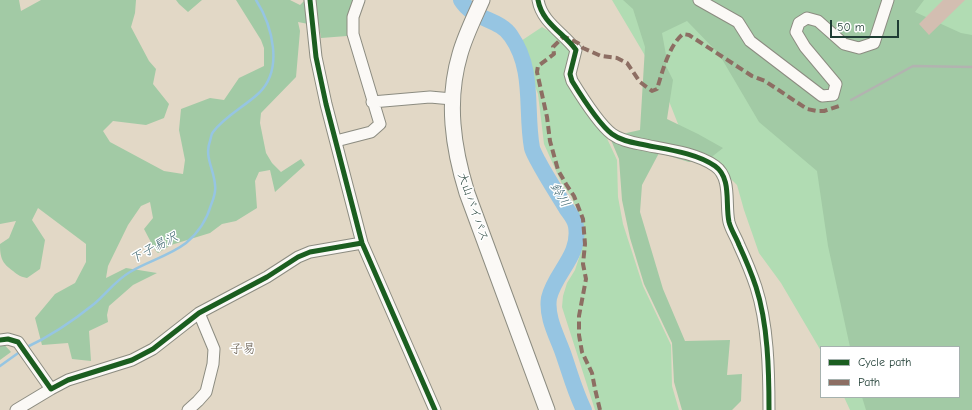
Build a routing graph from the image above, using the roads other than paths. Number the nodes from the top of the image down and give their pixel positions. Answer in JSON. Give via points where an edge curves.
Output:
{"nodes":[{"id":1,"x":310,"y":0,"type":"edge"},
{"id":2,"x":359,"y":0,"type":"edge"},
{"id":3,"x":482,"y":0,"type":"edge"},
{"id":4,"x":538,"y":0,"type":"edge"},
{"id":5,"x":699,"y":0,"type":"edge"},
{"id":6,"x":888,"y":0,"type":"edge"},
{"id":7,"x":452,"y":99,"type":"junction"},
{"id":8,"x":372,"y":102,"type":"junction"},
{"id":9,"x":336,"y":141,"type":"junction"},
{"id":10,"x":362,"y":243,"type":"junction"},
{"id":11,"x":199,"y":313,"type":"junction"},
{"id":12,"x":0,"y":340,"type":"edge"},
{"id":13,"x":51,"y":389,"type":"junction"},
{"id":14,"x":16,"y":410,"type":"edge"},
{"id":15,"x":188,"y":410,"type":"edge"},
{"id":16,"x":435,"y":410,"type":"edge"},
{"id":17,"x":547,"y":410,"type":"edge"},
{"id":18,"x":769,"y":410,"type":"edge"}],
"edges":[{"from":1,"to":9,"type":"street","via":[[316,57]]},
{"from":2,"to":8,"type":"street","via":[[353,17],[352,34]]},
{"from":3,"to":7,"type":"main road","name":"大山バイパス","via":[[460,54]]},
{"from":4,"to":18,"type":"street","via":[[539,7],[549,24],[576,50],[571,66],[572,81],[611,134],[624,140],[702,158],[723,173],[730,224],[756,288],[763,318]]},
{"from":5,"to":6,"type":"street","via":[[738,22],[750,41],[822,96],[833,95],[836,84],[805,47],[796,32],[799,23],[807,18],[818,21],[844,44],[859,48],[874,43]]},
{"from":7,"to":8,"type":"street","via":[[430,97]]},
{"from":7,"to":17,"type":"main road","name":"大山バイパス","via":[[452,130],[460,171]]},
{"from":8,"to":9,"type":"street","via":[[380,124],[371,132]]},
{"from":9,"to":10,"type":"street"},
{"from":10,"to":11,"type":"street","via":[[304,254]]},
{"from":10,"to":16,"type":"street"},
{"from":11,"to":13,"type":"street","via":[[153,349],[132,360],[68,380]]},
{"from":11,"to":15,"type":"street","via":[[214,349],[213,364],[206,392]]},
{"from":12,"to":13,"type":"street","via":[[18,342]]},
{"from":13,"to":14,"type":"street"}]}
